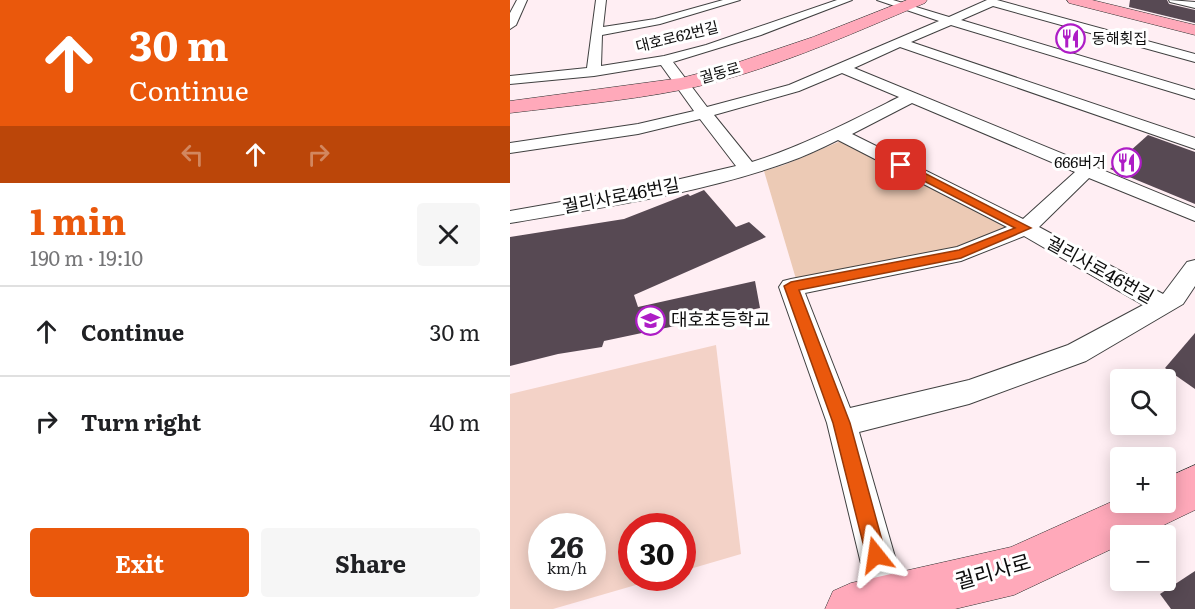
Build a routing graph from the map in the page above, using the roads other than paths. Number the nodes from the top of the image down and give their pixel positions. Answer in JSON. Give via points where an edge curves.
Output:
{"nodes":[{"id":1,"x":522,"y":0,"type":"edge"},
{"id":2,"x":601,"y":0,"type":"edge"},
{"id":3,"x":735,"y":0,"type":"edge"},
{"id":4,"x":847,"y":0,"type":"edge"},
{"id":5,"x":882,"y":0,"type":"edge"},
{"id":6,"x":1074,"y":0,"type":"edge"},
{"id":7,"x":1174,"y":0,"type":"edge"},
{"id":8,"x":912,"y":3,"type":"edge"},
{"id":9,"x":1195,"y":5,"type":"edge"},
{"id":10,"x":949,"y":21,"type":"junction"},
{"id":11,"x":510,"y":25,"type":"edge"},
{"id":12,"x":1195,"y":30,"type":"edge"},
{"id":13,"x":596,"y":32,"type":"junction"},
{"id":14,"x":900,"y":43,"type":"junction"},
{"id":15,"x":1195,"y":58,"type":"edge"},
{"id":16,"x":665,"y":60,"type":"junction"},
{"id":17,"x":842,"y":68,"type":"junction"},
{"id":18,"x":594,"y":72,"type":"junction"},
{"id":19,"x":510,"y":80,"type":"edge"},
{"id":20,"x":681,"y":84,"type":"junction"},
{"id":21,"x":1195,"y":95,"type":"edge"},
{"id":22,"x":910,"y":97,"type":"junction"},
{"id":23,"x":510,"y":107,"type":"edge"},
{"id":24,"x":706,"y":114,"type":"junction"},
{"id":25,"x":839,"y":134,"type":"junction"},
{"id":26,"x":1195,"y":144,"type":"edge"},
{"id":27,"x":510,"y":148,"type":"edge"},
{"id":28,"x":747,"y":168,"type":"junction"},
{"id":29,"x":1086,"y":171,"type":"junction"},
{"id":30,"x":1195,"y":215,"type":"edge"},
{"id":31,"x":510,"y":217,"type":"edge"},
{"id":32,"x":1025,"y":228,"type":"junction"},
{"id":33,"x":1195,"y":268,"type":"edge"},
{"id":34,"x":1163,"y":305,"type":"junction"},
{"id":35,"x":842,"y":423,"type":"junction"},
{"id":36,"x":1195,"y":487,"type":"edge"},
{"id":37,"x":1176,"y":496,"type":"edge"},
{"id":38,"x":1140,"y":513,"type":"edge"},
{"id":39,"x":877,"y":606,"type":"edge"}],
"edges":[{"from":1,"to":11,"type":"street"},
{"from":2,"to":13,"type":"street"},
{"from":3,"to":13,"type":"street","via":[[656,22]]},
{"from":4,"to":16,"type":"street","name":"대호로62번길"},
{"from":5,"to":8,"type":"street"},
{"from":6,"to":12,"type":"street"},
{"from":7,"to":9,"type":"street"},
{"from":8,"to":10,"type":"street"},
{"from":8,"to":20,"type":"street","name":"궐동로","via":[[808,45]]},
{"from":10,"to":14,"type":"street"},
{"from":10,"to":15,"type":"street","via":[[992,2]]},
{"from":10,"to":21,"type":"street"},
{"from":13,"to":18,"type":"street"},
{"from":14,"to":17,"type":"street"},
{"from":14,"to":26,"type":"street"},
{"from":16,"to":18,"type":"street","name":"대호로62번길"},
{"from":16,"to":20,"type":"street"},
{"from":17,"to":22,"type":"street"},
{"from":17,"to":24,"type":"street","via":[[794,88]]},
{"from":18,"to":19,"type":"street","name":"대호로62번길"},
{"from":20,"to":23,"type":"street","name":"궐동로"},
{"from":20,"to":24,"type":"street"},
{"from":22,"to":25,"type":"street"},
{"from":22,"to":29,"type":"street"},
{"from":24,"to":27,"type":"street","via":[[627,131]]},
{"from":24,"to":28,"type":"street"},
{"from":25,"to":28,"type":"street","name":"궐리사로46번길","via":[[781,159]]},
{"from":25,"to":32,"type":"street","name":"궐리사로46번길"},
{"from":28,"to":31,"type":"street","name":"궐리사로46번길","via":[[668,188]]},
{"from":29,"to":30,"type":"street"},
{"from":29,"to":32,"type":"street"},
{"from":32,"to":34,"type":"street","name":"궐리사로46번길"},
{"from":32,"to":35,"type":"street","via":[[961,254],[791,286]]},
{"from":33,"to":34,"type":"street","via":[[1175,298]]},
{"from":34,"to":35,"type":"street","name":"궐리사로46번길","via":[[1066,357],[969,392]]},
{"from":35,"to":39,"type":"street"},
{"from":36,"to":37,"type":"street","name":"궐리사로"},
{"from":38,"to":39,"type":"street","name":"궐리사로","via":[[1014,571]]}]}
